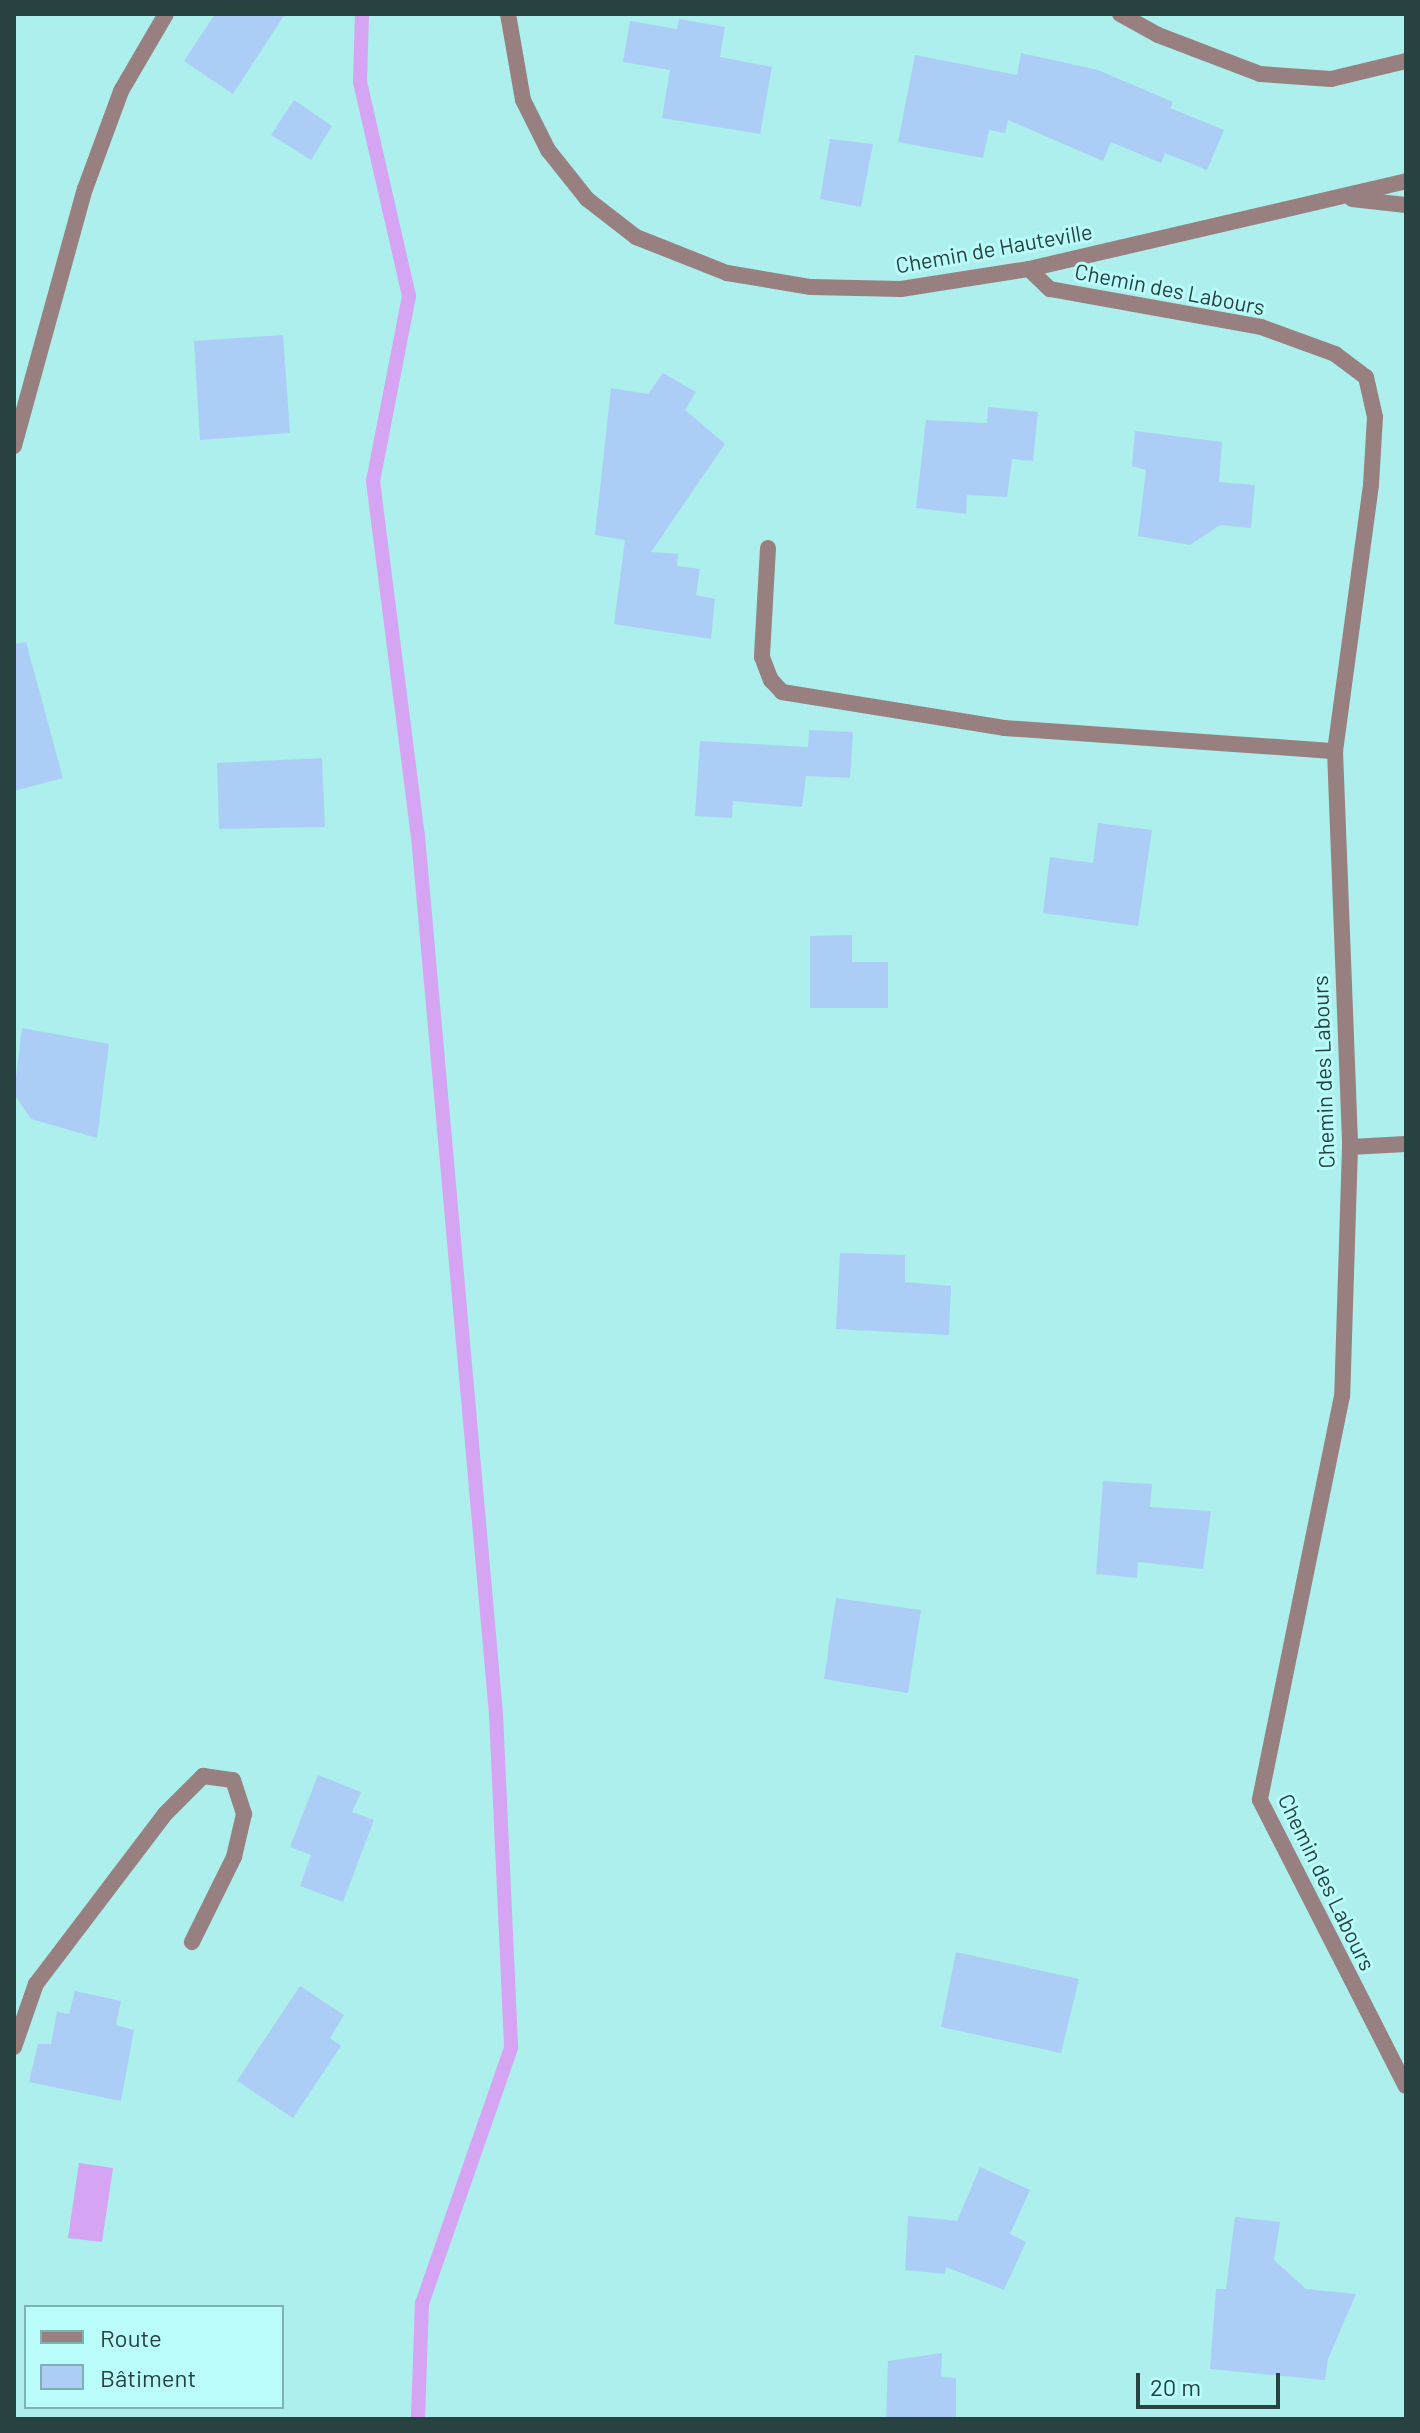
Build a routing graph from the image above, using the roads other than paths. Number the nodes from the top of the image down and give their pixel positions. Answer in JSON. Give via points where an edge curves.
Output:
{"nodes":[{"id":1,"x":166,"y":14,"type":"edge"},
{"id":2,"x":508,"y":14,"type":"edge"},
{"id":3,"x":1120,"y":14,"type":"edge"},
{"id":4,"x":1406,"y":61,"type":"edge"},
{"id":5,"x":1406,"y":181,"type":"edge"},
{"id":6,"x":1342,"y":198,"type":"junction"},
{"id":7,"x":1406,"y":205,"type":"edge"},
{"id":8,"x":1029,"y":269,"type":"junction"},
{"id":9,"x":14,"y":446,"type":"edge"},
{"id":10,"x":768,"y":548,"type":"dead end"},
{"id":11,"x":1335,"y":751,"type":"junction"},
{"id":12,"x":1406,"y":1144,"type":"edge"},
{"id":13,"x":1350,"y":1147,"type":"junction"},
{"id":14,"x":192,"y":1942,"type":"dead end"},
{"id":15,"x":14,"y":2047,"type":"edge"},
{"id":16,"x":1406,"y":2086,"type":"edge"}],
"edges":[{"from":1,"to":9,"type":"street","via":[[121,91],[85,189]]},
{"from":2,"to":8,"type":"street","name":"Chemin de Hauteville","via":[[523,100],[548,150],[587,199],[636,237],[727,273],[811,287],[901,289]]},
{"from":3,"to":4,"type":"street","via":[[1158,35],[1260,74],[1331,79]]},
{"from":5,"to":6,"type":"street","name":"Chemin de Hauteville"},
{"from":6,"to":7,"type":"street","name":"Chemin de Hauteville"},
{"from":6,"to":8,"type":"street","name":"Chemin de Hauteville"},
{"from":8,"to":11,"type":"street","name":"Chemin des Labours","via":[[1050,289],[1261,327],[1335,354],[1366,377],[1375,417],[1371,485]]},
{"from":10,"to":11,"type":"street","via":[[762,657],[782,692],[1004,728]]},
{"from":11,"to":13,"type":"street","name":"Chemin des Labours"},
{"from":12,"to":13,"type":"street"},
{"from":13,"to":16,"type":"street","name":"Chemin des Labours","via":[[1342,1396],[1260,1800]]},
{"from":14,"to":15,"type":"street","via":[[234,1857],[244,1814],[233,1780],[203,1776],[165,1814],[36,1984]]}]}
